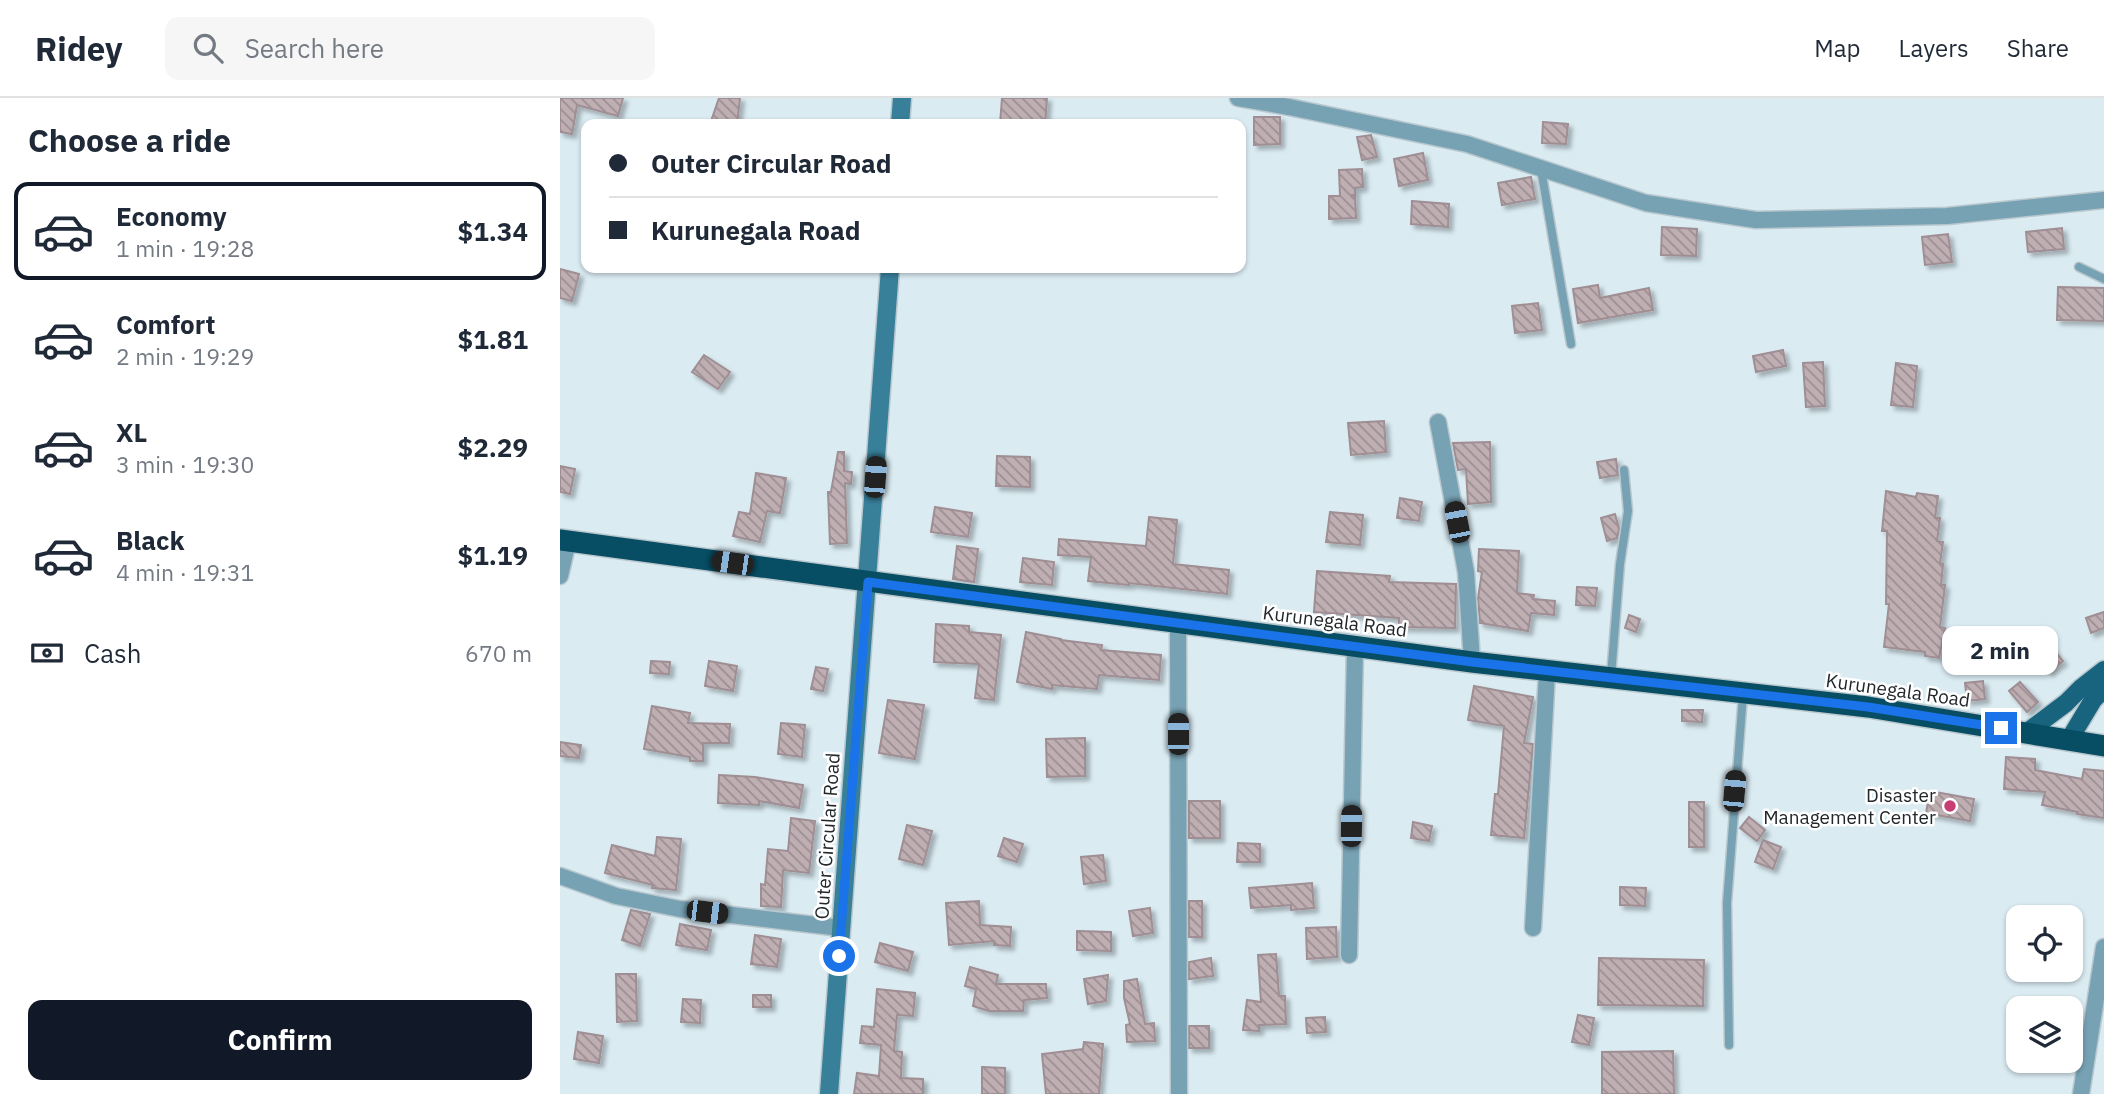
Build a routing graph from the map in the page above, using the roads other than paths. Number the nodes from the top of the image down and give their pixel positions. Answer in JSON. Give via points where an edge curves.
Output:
{"nodes":[{"id":1,"x":902,"y":98,"type":"edge"},
{"id":2,"x":1238,"y":98,"type":"edge"},
{"id":3,"x":900,"y":119,"type":"edge"},
{"id":4,"x":1541,"y":169,"type":"junction"},
{"id":5,"x":2104,"y":200,"type":"edge"},
{"id":6,"x":2079,"y":267,"type":"dead end"},
{"id":7,"x":890,"y":273,"type":"edge"},
{"id":8,"x":2104,"y":279,"type":"edge"},
{"id":9,"x":1571,"y":344,"type":"dead end"},
{"id":10,"x":1438,"y":422,"type":"dead end"},
{"id":11,"x":1624,"y":470,"type":"dead end"},
{"id":12,"x":564,"y":541,"type":"edge"},
{"id":13,"x":560,"y":576,"type":"edge"},
{"id":14,"x":868,"y":582,"type":"junction"},
{"id":15,"x":1178,"y":624,"type":"junction"},
{"id":16,"x":1355,"y":646,"type":"junction"},
{"id":17,"x":1472,"y":662,"type":"junction"},
{"id":18,"x":2104,"y":670,"type":"edge"},
{"id":19,"x":1547,"y":672,"type":"junction"},
{"id":20,"x":1611,"y":679,"type":"junction"},
{"id":21,"x":2104,"y":689,"type":"edge"},
{"id":22,"x":1743,"y":693,"type":"junction"},
{"id":23,"x":2026,"y":733,"type":"junction"},
{"id":24,"x":2069,"y":740,"type":"junction"},
{"id":25,"x":2104,"y":746,"type":"edge"},
{"id":26,"x":560,"y":876,"type":"edge"},
{"id":27,"x":841,"y":928,"type":"junction"},
{"id":28,"x":1533,"y":928,"type":"dead end"},
{"id":29,"x":2104,"y":947,"type":"edge"},
{"id":30,"x":1349,"y":955,"type":"dead end"},
{"id":31,"x":1729,"y":1045,"type":"dead end"},
{"id":32,"x":829,"y":1094,"type":"edge"},
{"id":33,"x":1178,"y":1094,"type":"edge"},
{"id":34,"x":2081,"y":1094,"type":"edge"}],
"edges":[{"from":1,"to":3,"type":"street"},
{"from":2,"to":4,"type":"street","via":[[1467,144]]},
{"from":4,"to":5,"type":"street","via":[[1646,203],[1756,220],[1947,216]]},
{"from":4,"to":9,"type":"lane"},
{"from":6,"to":8,"type":"lane"},
{"from":7,"to":14,"type":"street","name":"Outer Circular Road"},
{"from":10,"to":17,"type":"street","via":[[1466,572]]},
{"from":11,"to":20,"type":"lane","via":[[1628,511]]},
{"from":12,"to":13,"type":"street"},
{"from":12,"to":14,"type":"highway","name":"Kurunegala Road"},
{"from":14,"to":15,"type":"highway","name":"Kurunegala Road"},
{"from":14,"to":27,"type":"street","name":"Outer Circular Road"},
{"from":15,"to":16,"type":"highway","name":"Kurunegala Road"},
{"from":15,"to":33,"type":"street"},
{"from":16,"to":17,"type":"highway","name":"Kurunegala Road"},
{"from":16,"to":30,"type":"street"},
{"from":17,"to":19,"type":"highway","name":"Kurunegala Road"},
{"from":18,"to":23,"type":"main road"},
{"from":19,"to":20,"type":"highway","name":"Kurunegala Road"},
{"from":19,"to":28,"type":"street"},
{"from":20,"to":22,"type":"highway","name":"Kurunegala Road"},
{"from":21,"to":24,"type":"main road"},
{"from":22,"to":23,"type":"highway","name":"Kurunegala Road","via":[[1868,707]]},
{"from":22,"to":31,"type":"lane","via":[[1727,903]]},
{"from":23,"to":24,"type":"highway","name":"Kurunegala Road"},
{"from":24,"to":25,"type":"highway","name":"Kurunegala Road"},
{"from":26,"to":27,"type":"street","via":[[615,896],[680,909]]},
{"from":27,"to":32,"type":"street","name":"Outer Circular Road"},
{"from":29,"to":34,"type":"street"}]}
